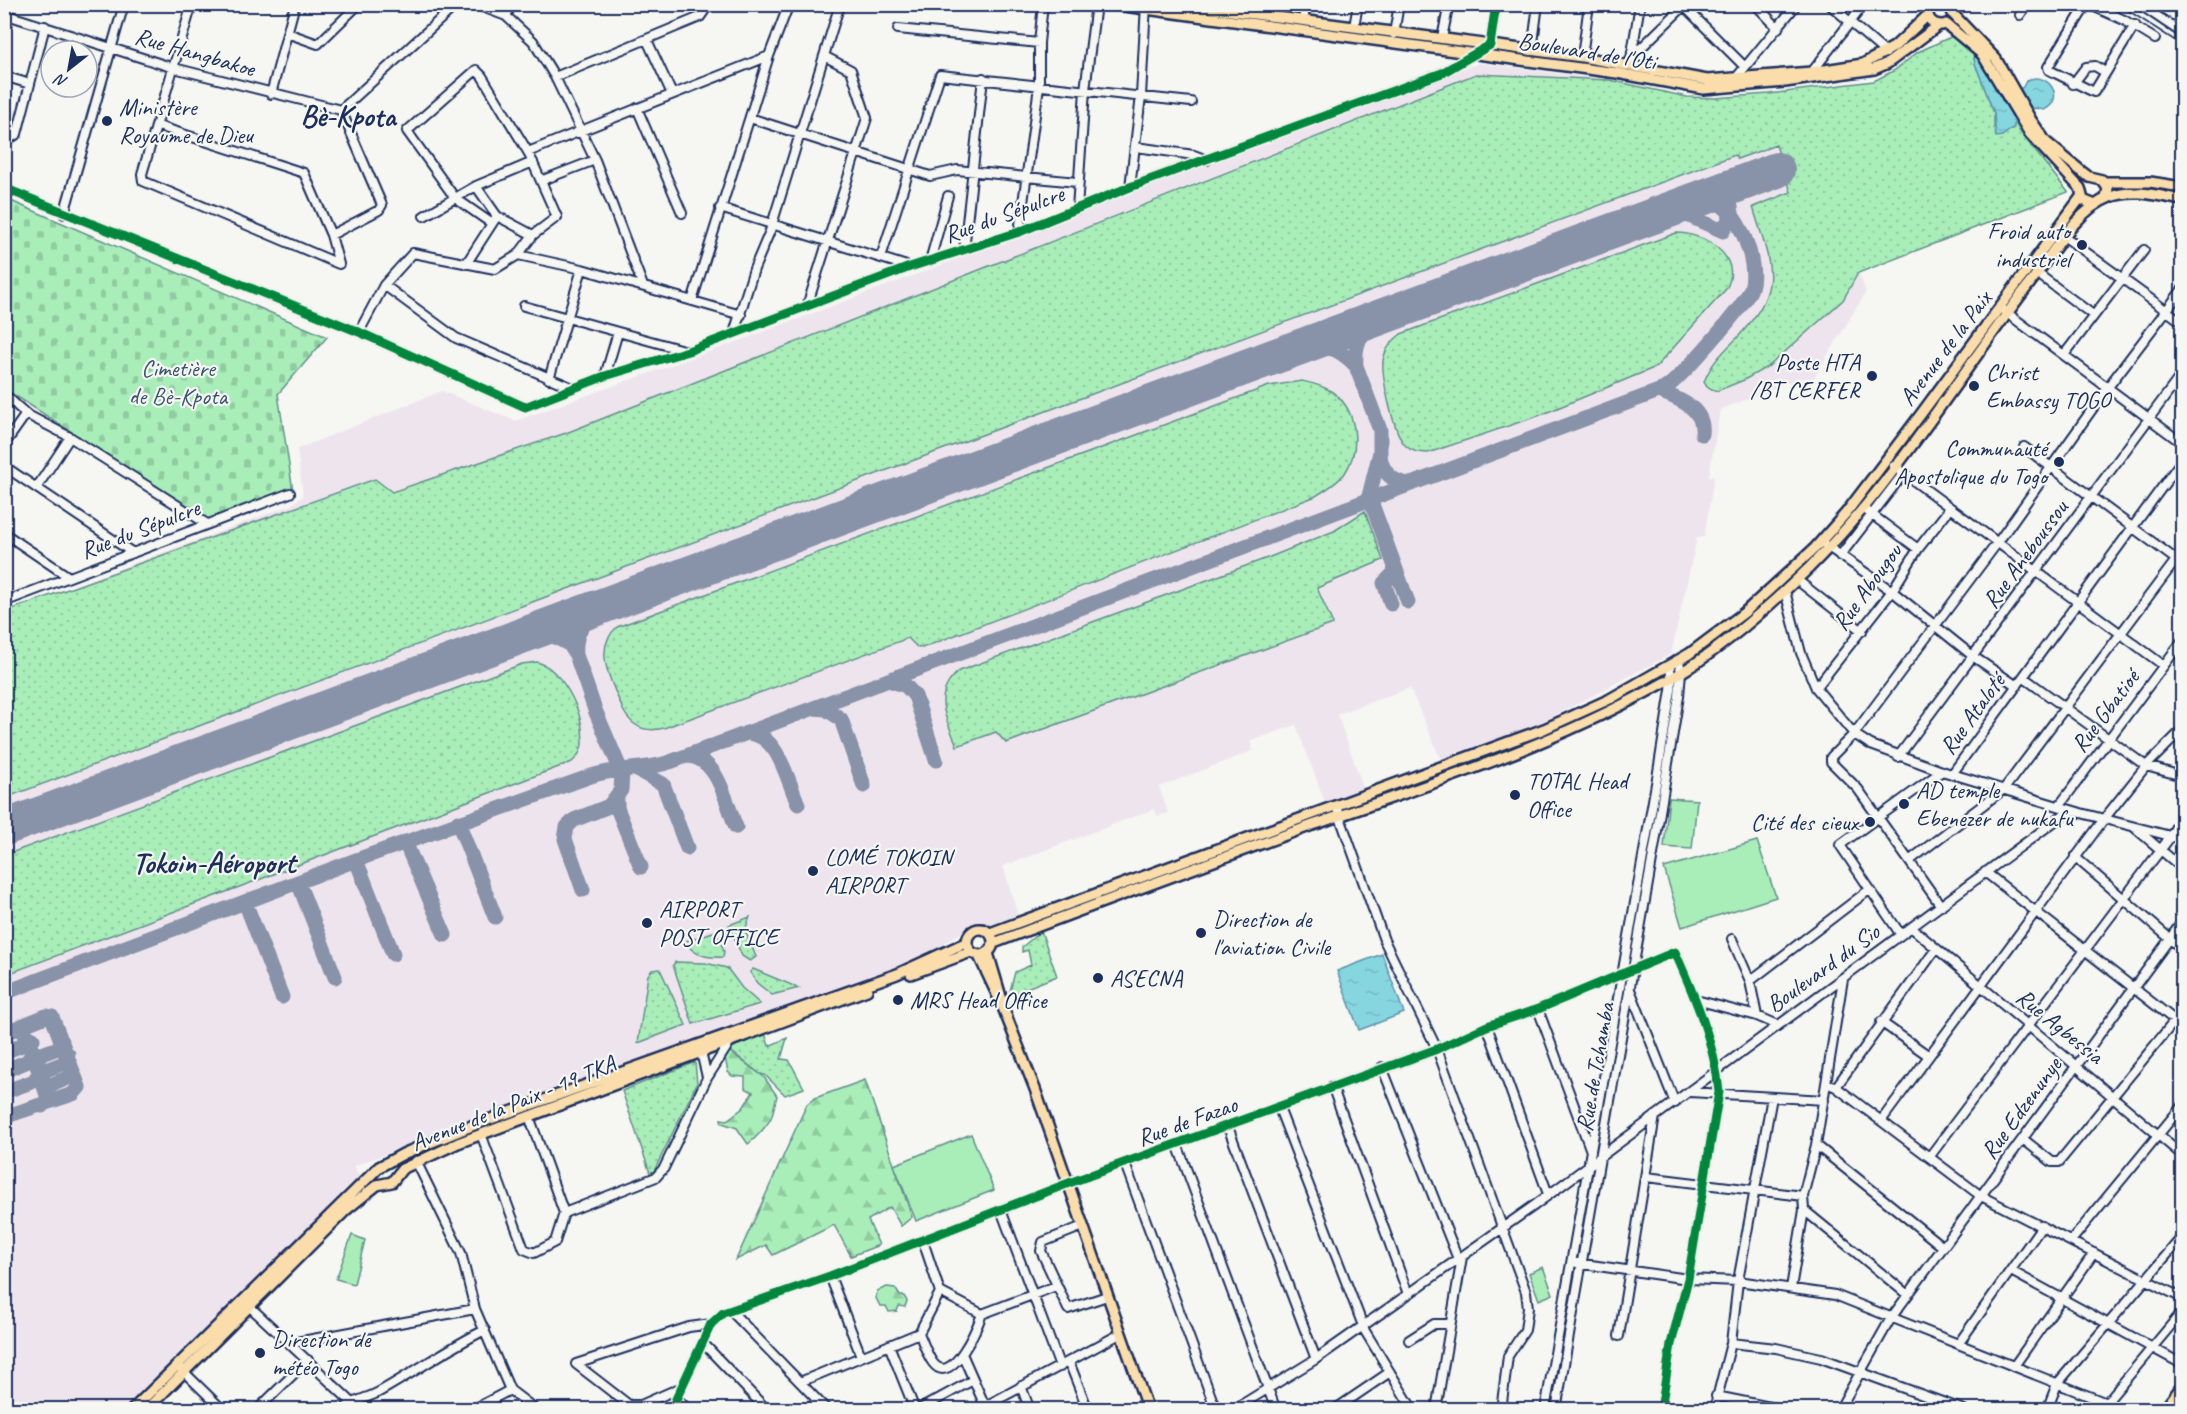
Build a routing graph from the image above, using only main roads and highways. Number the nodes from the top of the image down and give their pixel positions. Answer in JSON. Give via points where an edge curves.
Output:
{"nodes":[{"id":1,"x":1108,"y":4,"type":"edge"},
{"id":2,"x":1178,"y":4,"type":"edge"},
{"id":3,"x":1931,"y":4,"type":"edge"},
{"id":4,"x":1200,"y":6,"type":"edge"},
{"id":5,"x":1146,"y":7,"type":"edge"},
{"id":6,"x":1950,"y":7,"type":"edge"},
{"id":7,"x":1251,"y":9,"type":"edge"},
{"id":8,"x":1928,"y":15,"type":"junction"},
{"id":9,"x":1942,"y":24,"type":"junction"},
{"id":10,"x":1992,"y":60,"type":"junction"},
{"id":11,"x":2034,"y":132,"type":"junction"},
{"id":12,"x":2090,"y":177,"type":"junction"},
{"id":13,"x":2105,"y":182,"type":"junction"},
{"id":14,"x":2182,"y":187,"type":"edge"},
{"id":15,"x":2081,"y":192,"type":"junction"},
{"id":16,"x":2106,"y":198,"type":"junction"},
{"id":17,"x":2182,"y":200,"type":"edge"},
{"id":18,"x":2095,"y":205,"type":"junction"},
{"id":19,"x":2004,"y":311,"type":"junction"},
{"id":20,"x":1825,"y":544,"type":"junction"},
{"id":21,"x":1674,"y":672,"type":"junction"},
{"id":22,"x":990,"y":933,"type":"junction"},
{"id":23,"x":994,"y":943,"type":"junction"},
{"id":24,"x":976,"y":951,"type":"junction"},
{"id":25,"x":181,"y":1368,"type":"junction"},
{"id":26,"x":2182,"y":1386,"type":"edge"},
{"id":27,"x":2182,"y":1395,"type":"edge"},
{"id":28,"x":132,"y":1410,"type":"edge"},
{"id":29,"x":146,"y":1410,"type":"edge"},
{"id":30,"x":1148,"y":1410,"type":"edge"},
{"id":31,"x":2164,"y":1410,"type":"edge"},
{"id":32,"x":2171,"y":1410,"type":"edge"}],
"edges":[{"from":1,"to":5,"type":"main road","name":"Boulevard de l'Oti"},
{"from":2,"to":4,"type":"main road","name":"Boulevard de l'Oti"},
{"from":3,"to":8,"type":"main road"},
{"from":4,"to":7,"type":"main road","name":"Boulevard de l'Oti"},
{"from":5,"to":9,"type":"main road","name":"Boulevard de l'Oti","via":[[1719,89],[1874,69]]},
{"from":6,"to":9,"type":"main road","name":"Boulevard de l'Oti"},
{"from":6,"to":10,"type":"main road"},
{"from":7,"to":8,"type":"main road","name":"Boulevard de l'Oti","via":[[1394,34],[1582,57],[1699,79],[1812,72],[1863,64],[1886,52]]},
{"from":8,"to":9,"type":"main road","via":[[1932,22]]},
{"from":9,"to":10,"type":"main road"},
{"from":10,"to":11,"type":"main road"},
{"from":11,"to":12,"type":"main road"},
{"from":11,"to":15,"type":"main road"},
{"from":12,"to":13,"type":"main road"},
{"from":12,"to":15,"type":"main road"},
{"from":13,"to":14,"type":"main road"},
{"from":13,"to":16,"type":"main road"},
{"from":15,"to":18,"type":"main road","via":[[2089,204]]},
{"from":15,"to":19,"type":"main road","name":"Avenue de la Paix"},
{"from":16,"to":17,"type":"main road","via":[[2141,193]]},
{"from":16,"to":18,"type":"main road"},
{"from":18,"to":19,"type":"main road"},
{"from":19,"to":20,"type":"main road","name":"Avenue de la Paix"},
{"from":19,"to":20,"type":"main road","via":[[1863,508]]},
{"from":20,"to":21,"type":"main road","name":"Avenue de la Paix","via":[[1678,661]]},
{"from":20,"to":21,"type":"main road","via":[[1785,591],[1719,646]]},
{"from":21,"to":22,"type":"main road","via":[[1544,729]]},
{"from":21,"to":23,"type":"main road","via":[[1565,731]]},
{"from":22,"to":23,"type":"main road"},
{"from":22,"to":24,"type":"main road","via":[[976,929],[969,935]]},
{"from":23,"to":24,"type":"main road"},
{"from":24,"to":25,"type":"main road","name":"Avenue de la Paix - 19 TKA","via":[[416,1161],[402,1169],[392,1182],[377,1185],[346,1210]]},
{"from":24,"to":25,"type":"main road","name":"Avenue de la Paix - 19 TKA","via":[[785,1013],[405,1153],[379,1167]]},
{"from":24,"to":30,"type":"main road","via":[[1002,1005],[1069,1183]]},
{"from":25,"to":28,"type":"main road","name":"Avenue de la Paix - 19 TKA"},
{"from":25,"to":29,"type":"main road","name":"Avenue de la Paix - 19 TKA"},
{"from":26,"to":31,"type":"main road"},
{"from":27,"to":32,"type":"main road"}]}
